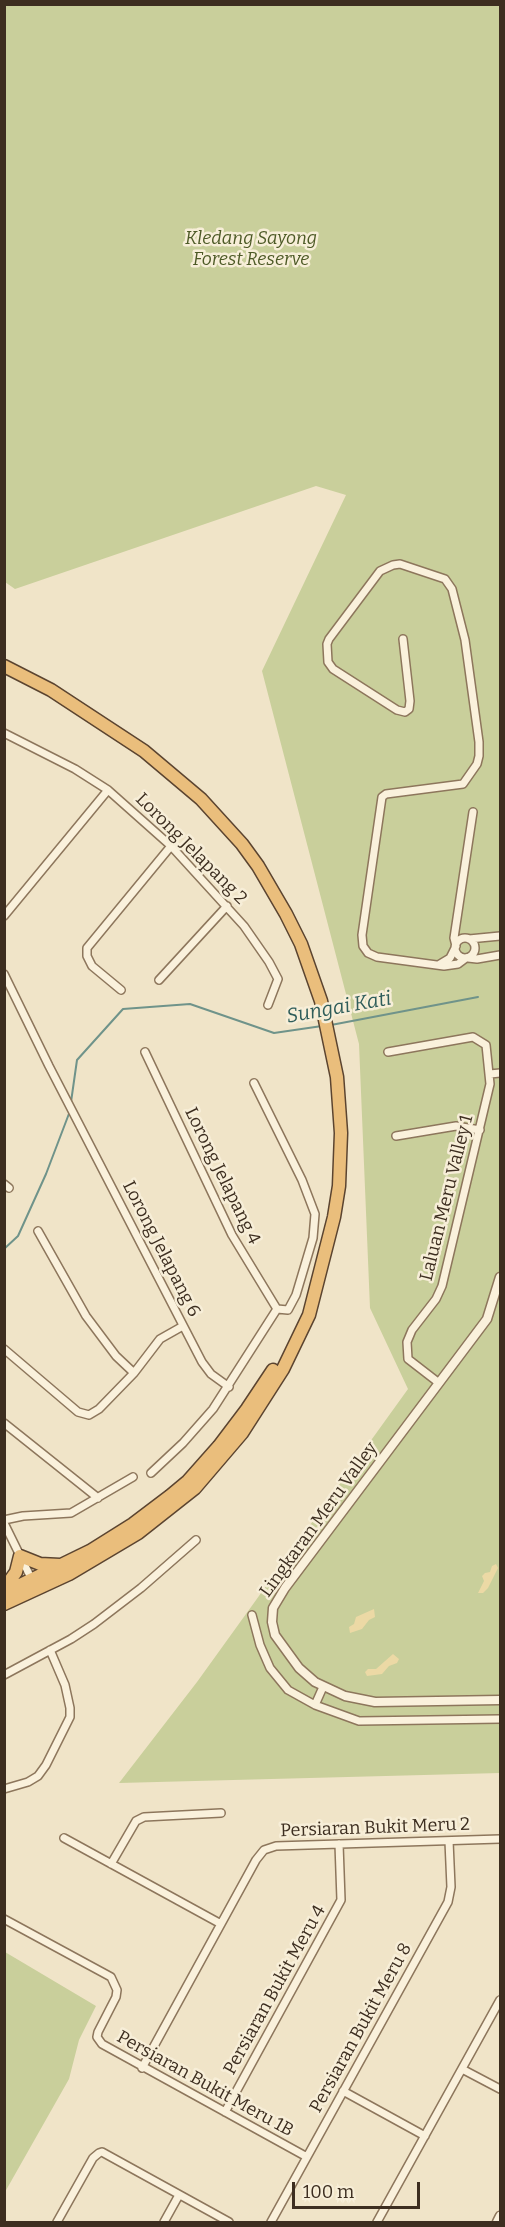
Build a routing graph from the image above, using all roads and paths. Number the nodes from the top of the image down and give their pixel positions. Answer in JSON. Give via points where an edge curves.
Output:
{"nodes":[{"id":1,"x":403,"y":639,"type":"dead end"},
{"id":2,"x":4,"y":666,"type":"edge"},
{"id":3,"x":4,"y":733,"type":"edge"},
{"id":4,"x":108,"y":790,"type":"junction"},
{"id":5,"x":473,"y":812,"type":"dead end"},
{"id":6,"x":171,"y":846,"type":"junction"},
{"id":7,"x":227,"y":906,"type":"junction"},
{"id":8,"x":4,"y":916,"type":"edge"},
{"id":9,"x":458,"y":923,"type":"junction"},
{"id":10,"x":501,"y":936,"type":"edge"},
{"id":11,"x":468,"y":938,"type":"junction"},
{"id":12,"x":455,"y":947,"type":"junction"},
{"id":13,"x":501,"y":955,"type":"edge"},
{"id":14,"x":466,"y":958,"type":"junction"},
{"id":15,"x":440,"y":964,"type":"junction"},
{"id":16,"x":4,"y":974,"type":"edge"},
{"id":17,"x":159,"y":980,"type":"dead end"},
{"id":18,"x":121,"y":990,"type":"dead end"},
{"id":19,"x":268,"y":1005,"type":"dead end"},
{"id":20,"x":145,"y":1052,"type":"dead end"},
{"id":21,"x":388,"y":1052,"type":"dead end"},
{"id":22,"x":501,"y":1073,"type":"edge"},
{"id":23,"x":490,"y":1074,"type":"junction"},
{"id":24,"x":254,"y":1083,"type":"dead end"},
{"id":25,"x":480,"y":1130,"type":"junction"},
{"id":26,"x":396,"y":1136,"type":"dead end"},
{"id":27,"x":38,"y":1231,"type":"dead end"},
{"id":28,"x":501,"y":1277,"type":"edge"},
{"id":29,"x":318,"y":1287,"type":"junction"},
{"id":30,"x":277,"y":1310,"type":"junction"},
{"id":31,"x":183,"y":1326,"type":"junction"},
{"id":32,"x":5,"y":1351,"type":"edge"},
{"id":33,"x":134,"y":1373,"type":"junction"},
{"id":34,"x":439,"y":1383,"type":"junction"},
{"id":35,"x":229,"y":1387,"type":"junction"},
{"id":36,"x":4,"y":1423,"type":"edge"},
{"id":37,"x":151,"y":1473,"type":"dead end"},
{"id":38,"x":133,"y":1477,"type":"dead end"},
{"id":39,"x":98,"y":1498,"type":"junction"},
{"id":40,"x":4,"y":1522,"type":"edge"},
{"id":41,"x":196,"y":1540,"type":"dead end"},
{"id":42,"x":20,"y":1556,"type":"junction"},
{"id":43,"x":65,"y":1564,"type":"junction"},
{"id":44,"x":34,"y":1585,"type":"junction"},
{"id":45,"x":4,"y":1591,"type":"edge"},
{"id":46,"x":4,"y":1604,"type":"edge"},
{"id":47,"x":252,"y":1615,"type":"dead end"},
{"id":48,"x":50,"y":1650,"type":"junction"},
{"id":49,"x":4,"y":1675,"type":"edge"},
{"id":50,"x":324,"y":1687,"type":"junction"},
{"id":51,"x":501,"y":1700,"type":"edge"},
{"id":52,"x":315,"y":1705,"type":"junction"},
{"id":53,"x":501,"y":1719,"type":"edge"},
{"id":54,"x":4,"y":1789,"type":"edge"},
{"id":55,"x":221,"y":1813,"type":"dead end"},
{"id":56,"x":64,"y":1838,"type":"dead end"},
{"id":57,"x":501,"y":1839,"type":"edge"},
{"id":58,"x":449,"y":1841,"type":"junction"},
{"id":59,"x":339,"y":1844,"type":"junction"},
{"id":60,"x":111,"y":1864,"type":"junction"},
{"id":61,"x":4,"y":1919,"type":"edge"},
{"id":62,"x":221,"y":1924,"type":"junction"},
{"id":63,"x":501,"y":2000,"type":"edge"},
{"id":64,"x":142,"y":2068,"type":"junction"},
{"id":65,"x":462,"y":2069,"type":"junction"},
{"id":66,"x":501,"y":2089,"type":"edge"},
{"id":67,"x":343,"y":2091,"type":"junction"},
{"id":68,"x":225,"y":2112,"type":"junction"},
{"id":69,"x":425,"y":2136,"type":"junction"},
{"id":70,"x":307,"y":2157,"type":"junction"},
{"id":71,"x":179,"y":2195,"type":"junction"},
{"id":72,"x":501,"y":2216,"type":"edge"},
{"id":73,"x":57,"y":2223,"type":"edge"},
{"id":74,"x":164,"y":2223,"type":"edge"},
{"id":75,"x":229,"y":2223,"type":"edge"},
{"id":76,"x":271,"y":2223,"type":"edge"},
{"id":77,"x":377,"y":2223,"type":"edge"},
{"id":78,"x":497,"y":2223,"type":"edge"}],
"edges":[{"from":1,"to":15,"type":"street","via":[[410,706],[405,712],[333,669],[328,662],[329,639],[380,571],[400,564],[442,577],[449,583],[468,654],[478,760],[466,782],[460,785],[382,797],[362,941],[365,950],[377,957]]},
{"from":2,"to":29,"type":"highway","via":[[118,732],[170,772],[222,821],[258,866],[286,914],[321,1001],[333,1050],[340,1107],[341,1158],[334,1217]]},
{"from":3,"to":4,"type":"street","name":"Lorong Jelapang 2"},
{"from":4,"to":6,"type":"street","name":"Lorong Jelapang 2"},
{"from":4,"to":8,"type":"street"},
{"from":5,"to":9,"type":"street"},
{"from":6,"to":7,"type":"street","name":"Lorong Jelapang 2"},
{"from":6,"to":18,"type":"street","via":[[87,948],[92,966]]},
{"from":7,"to":17,"type":"street"},
{"from":7,"to":19,"type":"street","name":"Lorong Jelapang 2","via":[[253,937],[276,975],[277,985]]},
{"from":9,"to":11,"type":"street"},
{"from":9,"to":12,"type":"street"},
{"from":10,"to":11,"type":"street"},
{"from":11,"to":12,"type":"street","via":[[461,939]]},
{"from":11,"to":14,"type":"street","via":[[475,949]]},
{"from":12,"to":14,"type":"street"},
{"from":12,"to":15,"type":"street","via":[[450,958]]},
{"from":13,"to":14,"type":"street"},
{"from":14,"to":15,"type":"street","via":[[453,966]]},
{"from":16,"to":31,"type":"street","name":"Lorong Jelapang 6"},
{"from":20,"to":30,"type":"street","name":"Lorong Jelapang 4","via":[[232,1235]]},
{"from":21,"to":23,"type":"street","name":"Laluan Meru Valley 1","via":[[473,1037],[486,1045]]},
{"from":22,"to":23,"type":"street"},
{"from":23,"to":25,"type":"street","name":"Laluan Meru Valley 1"},
{"from":24,"to":30,"type":"street","via":[[315,1214],[314,1238],[296,1295],[288,1310]]},
{"from":25,"to":26,"type":"street","via":[[456,1126]]},
{"from":25,"to":34,"type":"street","name":"Laluan Meru Valley 1","via":[[442,1286],[407,1342],[408,1359]]},
{"from":27,"to":33,"type":"street","via":[[86,1316]]},
{"from":28,"to":34,"type":"street","name":"Lingkaran Meru Valley","via":[[487,1319]]},
{"from":29,"to":43,"type":"highway","via":[[276,1366],[247,1409],[188,1481],[152,1511]]},
{"from":29,"to":44,"type":"highway","via":[[299,1339],[268,1395],[201,1482],[138,1533],[95,1560]]},
{"from":30,"to":35,"type":"street"},
{"from":31,"to":33,"type":"street","via":[[160,1339]]},
{"from":31,"to":35,"type":"street","name":"Lorong Jelapang 6","via":[[207,1369]]},
{"from":32,"to":33,"type":"street","via":[[78,1412],[89,1415]]},
{"from":34,"to":50,"type":"street","name":"Lingkaran Meru Valley","via":[[273,1608],[275,1635],[299,1668]]},
{"from":35,"to":37,"type":"street","via":[[199,1426]]},
{"from":36,"to":39,"type":"street"},
{"from":38,"to":39,"type":"street"},
{"from":39,"to":40,"type":"street","via":[[71,1513],[23,1516]]},
{"from":40,"to":42,"type":"street"},
{"from":41,"to":48,"type":"street","via":[[116,1608]]},
{"from":42,"to":43,"type":"highway","via":[[40,1564]]},
{"from":42,"to":44,"type":"street"},
{"from":42,"to":45,"type":"highway","via":[[16,1572]]},
{"from":43,"to":44,"type":"highway"},
{"from":44,"to":45,"type":"highway"},
{"from":44,"to":46,"type":"highway"},
{"from":47,"to":52,"type":"street","via":[[270,1668],[288,1690]]},
{"from":48,"to":49,"type":"street"},
{"from":48,"to":54,"type":"street","via":[[70,1708],[66,1728],[33,1780]]},
{"from":50,"to":51,"type":"street","name":"Lingkaran Meru Valley","via":[[353,1699],[375,1702]]},
{"from":50,"to":52,"type":"street"},
{"from":52,"to":53,"type":"street","via":[[369,1722]]},
{"from":55,"to":60,"type":"street","via":[[144,1817],[136,1821]]},
{"from":56,"to":60,"type":"street"},
{"from":57,"to":58,"type":"street","name":"Persiaran Bukit Meru 2"},
{"from":58,"to":59,"type":"street","name":"Persiaran Bukit Meru 2"},
{"from":58,"to":67,"type":"street","name":"Persiaran Bukit Meru 8","via":[[448,1902]]},
{"from":59,"to":62,"type":"street","name":"Persiaran Bukit Meru 2","via":[[276,1846],[264,1850]]},
{"from":59,"to":68,"type":"street","name":"Persiaran Bukit Meru 4","via":[[341,1900]]},
{"from":60,"to":62,"type":"street"},
{"from":61,"to":64,"type":"street","name":"Persiaran Bukit Meru 1B","via":[[111,1977],[116,1997],[97,2037],[105,2047]]},
{"from":62,"to":64,"type":"street","name":"Persiaran Bukit Meru 2"},
{"from":63,"to":65,"type":"street"},
{"from":64,"to":68,"type":"street","name":"Persiaran Bukit Meru 1B"},
{"from":65,"to":66,"type":"street"},
{"from":65,"to":69,"type":"street"},
{"from":67,"to":69,"type":"street"},
{"from":67,"to":70,"type":"street","name":"Persiaran Bukit Meru 8"},
{"from":68,"to":70,"type":"street","name":"Persiaran Bukit Meru 1B"},
{"from":69,"to":77,"type":"street"},
{"from":70,"to":76,"type":"street","name":"Persiaran Bukit Meru 8"},
{"from":71,"to":73,"type":"street","via":[[99,2153]]},
{"from":71,"to":74,"type":"street"},
{"from":71,"to":75,"type":"street"},
{"from":72,"to":78,"type":"street"}]}
